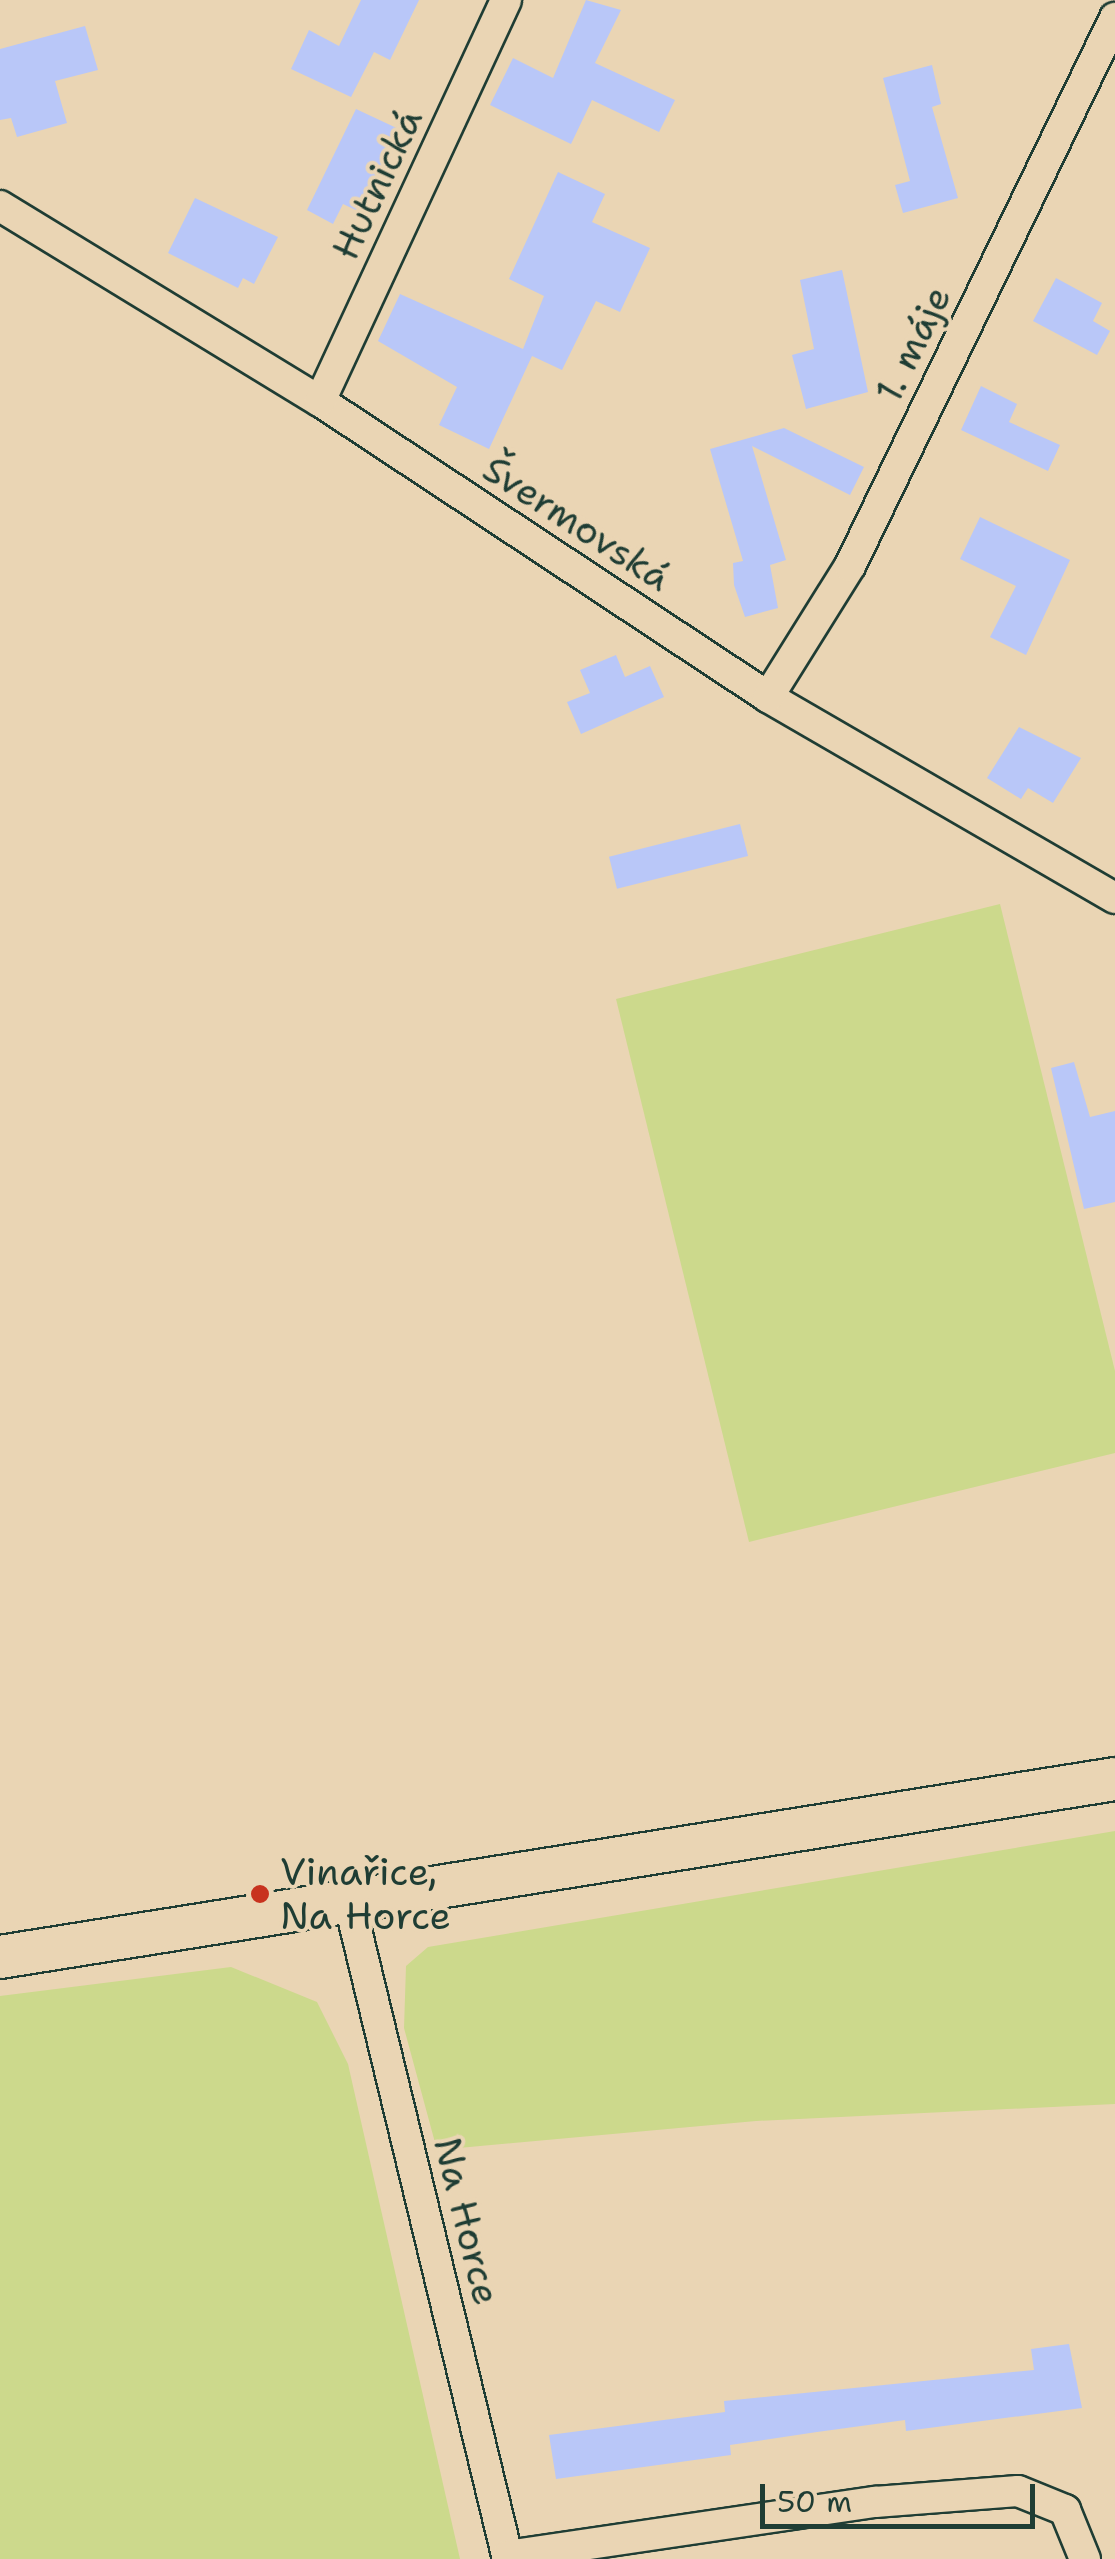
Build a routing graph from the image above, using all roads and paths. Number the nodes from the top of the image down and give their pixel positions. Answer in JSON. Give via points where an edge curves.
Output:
{"nodes":[{"id":1,"x":506,"y":0,"type":"edge"},
{"id":2,"x":1115,"y":18,"type":"edge"},
{"id":3,"x":0,"y":206,"type":"edge"},
{"id":4,"x":320,"y":401,"type":"junction"},
{"id":5,"x":768,"y":697,"type":"junction"},
{"id":6,"x":1115,"y":898,"type":"edge"},
{"id":7,"x":1115,"y":1779,"type":"edge"},
{"id":8,"x":350,"y":1905,"type":"junction"},
{"id":9,"x":0,"y":1957,"type":"edge"},
{"id":10,"x":508,"y":2558,"type":"edge"},
{"id":11,"x":1085,"y":2559,"type":"edge"}],
"edges":[{"from":1,"to":4,"type":"street","name":"Hutnická"},
{"from":2,"to":5,"type":"street","name":"1. máje","via":[[850,566]]},
{"from":3,"to":4,"type":"street","name":"Švermovská"},
{"from":4,"to":5,"type":"street","name":"Švermovská"},
{"from":5,"to":6,"type":"street","name":"Švermovská"},
{"from":7,"to":8,"type":"main road"},
{"from":8,"to":9,"type":"main road"},
{"from":8,"to":10,"type":"street","name":"Na Horce"},
{"from":10,"to":11,"type":"street","name":"Na Horce","via":[[875,2502],[1018,2491],[1065,2510]]}]}
